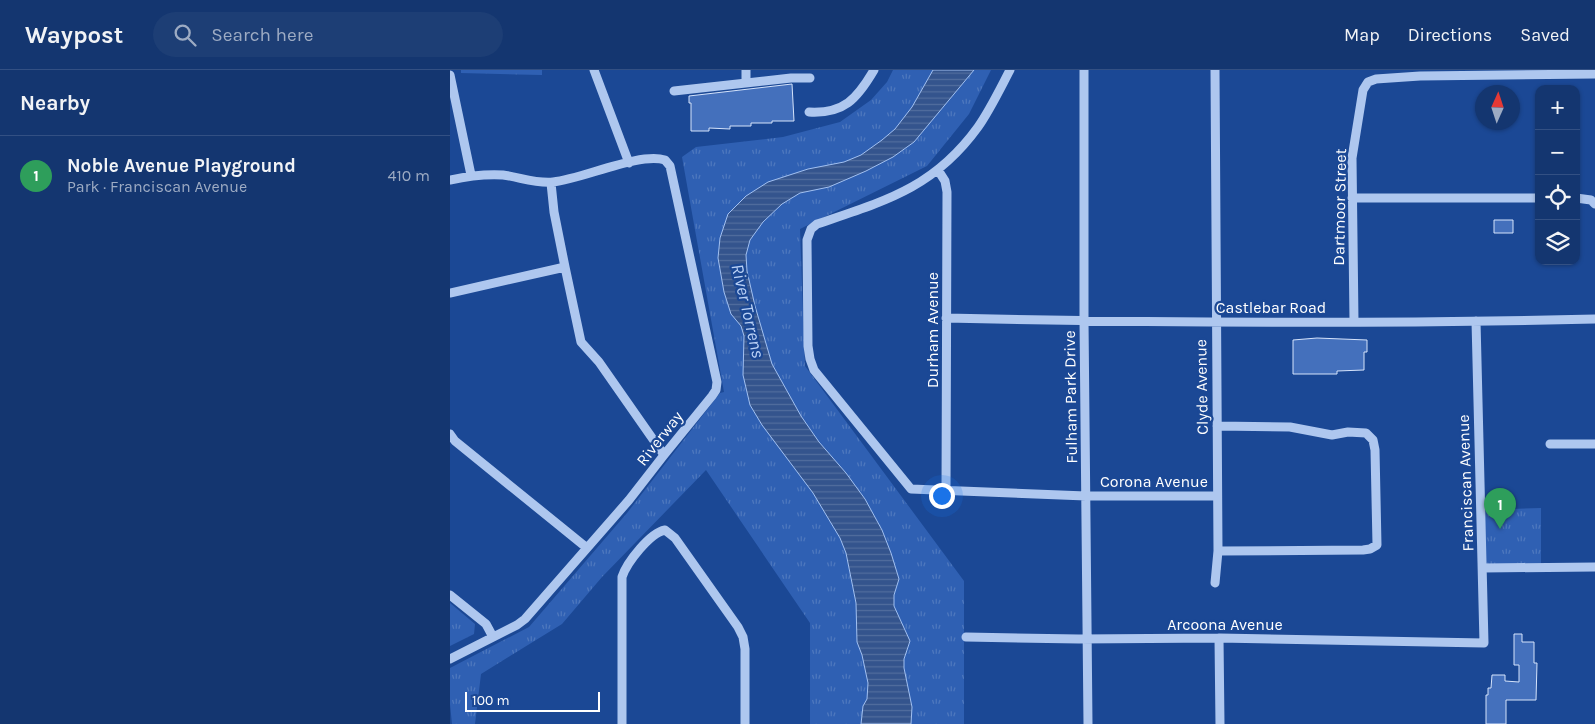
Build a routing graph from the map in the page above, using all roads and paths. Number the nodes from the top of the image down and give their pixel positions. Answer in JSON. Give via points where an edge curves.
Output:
{"nodes":[{"id":1,"x":594,"y":70,"type":"edge"},
{"id":2,"x":746,"y":70,"type":"edge"},
{"id":3,"x":874,"y":70,"type":"edge"},
{"id":4,"x":1010,"y":70,"type":"edge"},
{"id":5,"x":1084,"y":70,"type":"edge"},
{"id":6,"x":1215,"y":70,"type":"edge"},
{"id":7,"x":1537,"y":72,"type":"edge"},
{"id":8,"x":1420,"y":73,"type":"edge"},
{"id":9,"x":1595,"y":74,"type":"edge"},
{"id":10,"x":450,"y":75,"type":"edge"},
{"id":11,"x":810,"y":78,"type":"dead end"},
{"id":12,"x":746,"y":83,"type":"junction"},
{"id":13,"x":674,"y":91,"type":"dead end"},
{"id":14,"x":809,"y":112,"type":"dead end"},
{"id":15,"x":629,"y":163,"type":"junction"},
{"id":16,"x":938,"y":170,"type":"junction"},
{"id":17,"x":471,"y":175,"type":"junction"},
{"id":18,"x":450,"y":180,"type":"edge"},
{"id":19,"x":551,"y":183,"type":"junction"},
{"id":20,"x":1352,"y":198,"type":"junction"},
{"id":21,"x":1535,"y":198,"type":"edge"},
{"id":22,"x":1580,"y":199,"type":"edge"},
{"id":23,"x":1595,"y":204,"type":"edge"},
{"id":24,"x":565,"y":267,"type":"junction"},
{"id":25,"x":450,"y":293,"type":"edge"},
{"id":26,"x":946,"y":318,"type":"junction"},
{"id":27,"x":1595,"y":319,"type":"edge"},
{"id":28,"x":1084,"y":321,"type":"junction"},
{"id":29,"x":1354,"y":321,"type":"junction"},
{"id":30,"x":1216,"y":322,"type":"junction"},
{"id":31,"x":1476,"y":322,"type":"junction"},
{"id":32,"x":1217,"y":426,"type":"junction"},
{"id":33,"x":450,"y":434,"type":"edge"},
{"id":34,"x":1550,"y":444,"type":"dead end"},
{"id":35,"x":1595,"y":444,"type":"edge"},
{"id":36,"x":664,"y":455,"type":"junction"},
{"id":37,"x":946,"y":492,"type":"junction"},
{"id":38,"x":1086,"y":496,"type":"junction"},
{"id":39,"x":1217,"y":496,"type":"junction"},
{"id":40,"x":587,"y":548,"type":"junction"},
{"id":41,"x":1218,"y":551,"type":"junction"},
{"id":42,"x":1483,"y":568,"type":"junction"},
{"id":43,"x":1595,"y":568,"type":"edge"},
{"id":44,"x":1215,"y":583,"type":"dead end"},
{"id":45,"x":450,"y":595,"type":"edge"},
{"id":46,"x":493,"y":637,"type":"junction"},
{"id":47,"x":966,"y":637,"type":"dead end"},
{"id":48,"x":1219,"y":638,"type":"junction"},
{"id":49,"x":1086,"y":639,"type":"junction"},
{"id":50,"x":1484,"y":643,"type":"joint"},
{"id":51,"x":450,"y":659,"type":"edge"},
{"id":52,"x":622,"y":724,"type":"edge"},
{"id":53,"x":745,"y":724,"type":"edge"},
{"id":54,"x":1088,"y":724,"type":"edge"},
{"id":55,"x":1220,"y":724,"type":"edge"}],
"edges":[{"from":1,"to":15,"type":"street"},
{"from":2,"to":12,"type":"street"},
{"from":3,"to":14,"type":"street","via":[[865,85],[845,105],[835,111]]},
{"from":4,"to":16,"type":"street","via":[[979,126]]},
{"from":5,"to":28,"type":"street","name":"Fulham Park Drive"},
{"from":6,"to":30,"type":"street","name":"Clyde Avenue"},
{"from":7,"to":8,"type":"street","name":"Dartmoor Street"},
{"from":7,"to":9,"type":"street","name":"Dartmoor Street"},
{"from":8,"to":20,"type":"street","name":"Dartmoor Street","via":[[1376,79],[1368,82],[1363,90],[1352,158]]},
{"from":10,"to":17,"type":"street"},
{"from":11,"to":12,"type":"street"},
{"from":12,"to":13,"type":"street"},
{"from":15,"to":19,"type":"street"},
{"from":15,"to":36,"type":"street","name":"Riverway","via":[[652,159],[665,160],[670,166],[717,382],[712,396]]},
{"from":16,"to":26,"type":"street","name":"Durham Avenue","via":[[947,192]]},
{"from":16,"to":37,"type":"street","name":"Corona Avenue","via":[[889,200],[817,224],[811,228],[807,240],[810,359],[814,370],[911,490]]},
{"from":17,"to":18,"type":"street"},
{"from":17,"to":19,"type":"street","via":[[504,175]]},
{"from":19,"to":24,"type":"street"},
{"from":20,"to":21,"type":"street"},
{"from":20,"to":29,"type":"street","name":"Dartmoor Street"},
{"from":22,"to":23,"type":"street"},
{"from":24,"to":25,"type":"street"},
{"from":24,"to":36,"type":"street","via":[[581,342],[599,362]]},
{"from":26,"to":28,"type":"street","name":"Castlebar Road"},
{"from":26,"to":37,"type":"street","name":"Durham Avenue"},
{"from":27,"to":31,"type":"street","name":"Castlebar Road"},
{"from":28,"to":30,"type":"street","name":"Castlebar Road"},
{"from":28,"to":38,"type":"street","name":"Fulham Park Drive"},
{"from":29,"to":30,"type":"street","name":"Castlebar Road"},
{"from":29,"to":31,"type":"street","name":"Castlebar Road"},
{"from":30,"to":32,"type":"street","name":"Clyde Avenue"},
{"from":31,"to":42,"type":"street","name":"Franciscan Avenue"},
{"from":32,"to":39,"type":"street","name":"Clyde Avenue"},
{"from":32,"to":41,"type":"street","via":[[1290,427],[1332,435],[1366,433],[1373,440],[1375,450],[1377,545],[1363,550]]},
{"from":33,"to":40,"type":"street"},
{"from":34,"to":35,"type":"street"},
{"from":36,"to":40,"type":"street","name":"Riverway","via":[[630,500]]},
{"from":37,"to":38,"type":"street","name":"Corona Avenue"},
{"from":38,"to":39,"type":"street","name":"Corona Avenue"},
{"from":38,"to":49,"type":"street","name":"Fulham Park Drive"},
{"from":39,"to":41,"type":"street","name":"Clyde Avenue"},
{"from":40,"to":46,"type":"street","name":"Riverway","via":[[525,619]]},
{"from":41,"to":44,"type":"street","name":"Clyde Avenue"},
{"from":42,"to":43,"type":"street"},
{"from":42,"to":50,"type":"street","name":"Franciscan Avenue"},
{"from":45,"to":46,"type":"street","via":[[486,624]]},
{"from":46,"to":51,"type":"street","name":"Riverway"},
{"from":47,"to":49,"type":"street","name":"Arcoona Avenue"},
{"from":48,"to":49,"type":"street","name":"Arcoona Avenue"},
{"from":48,"to":50,"type":"street","name":"Arcoona Avenue"},
{"from":48,"to":55,"type":"street"},
{"from":49,"to":54,"type":"street","name":"Fulham Park Drive"},
{"from":52,"to":53,"type":"street","via":[[622,577],[625,567],[653,536],[666,530],[675,538],[743,637]]}]}
